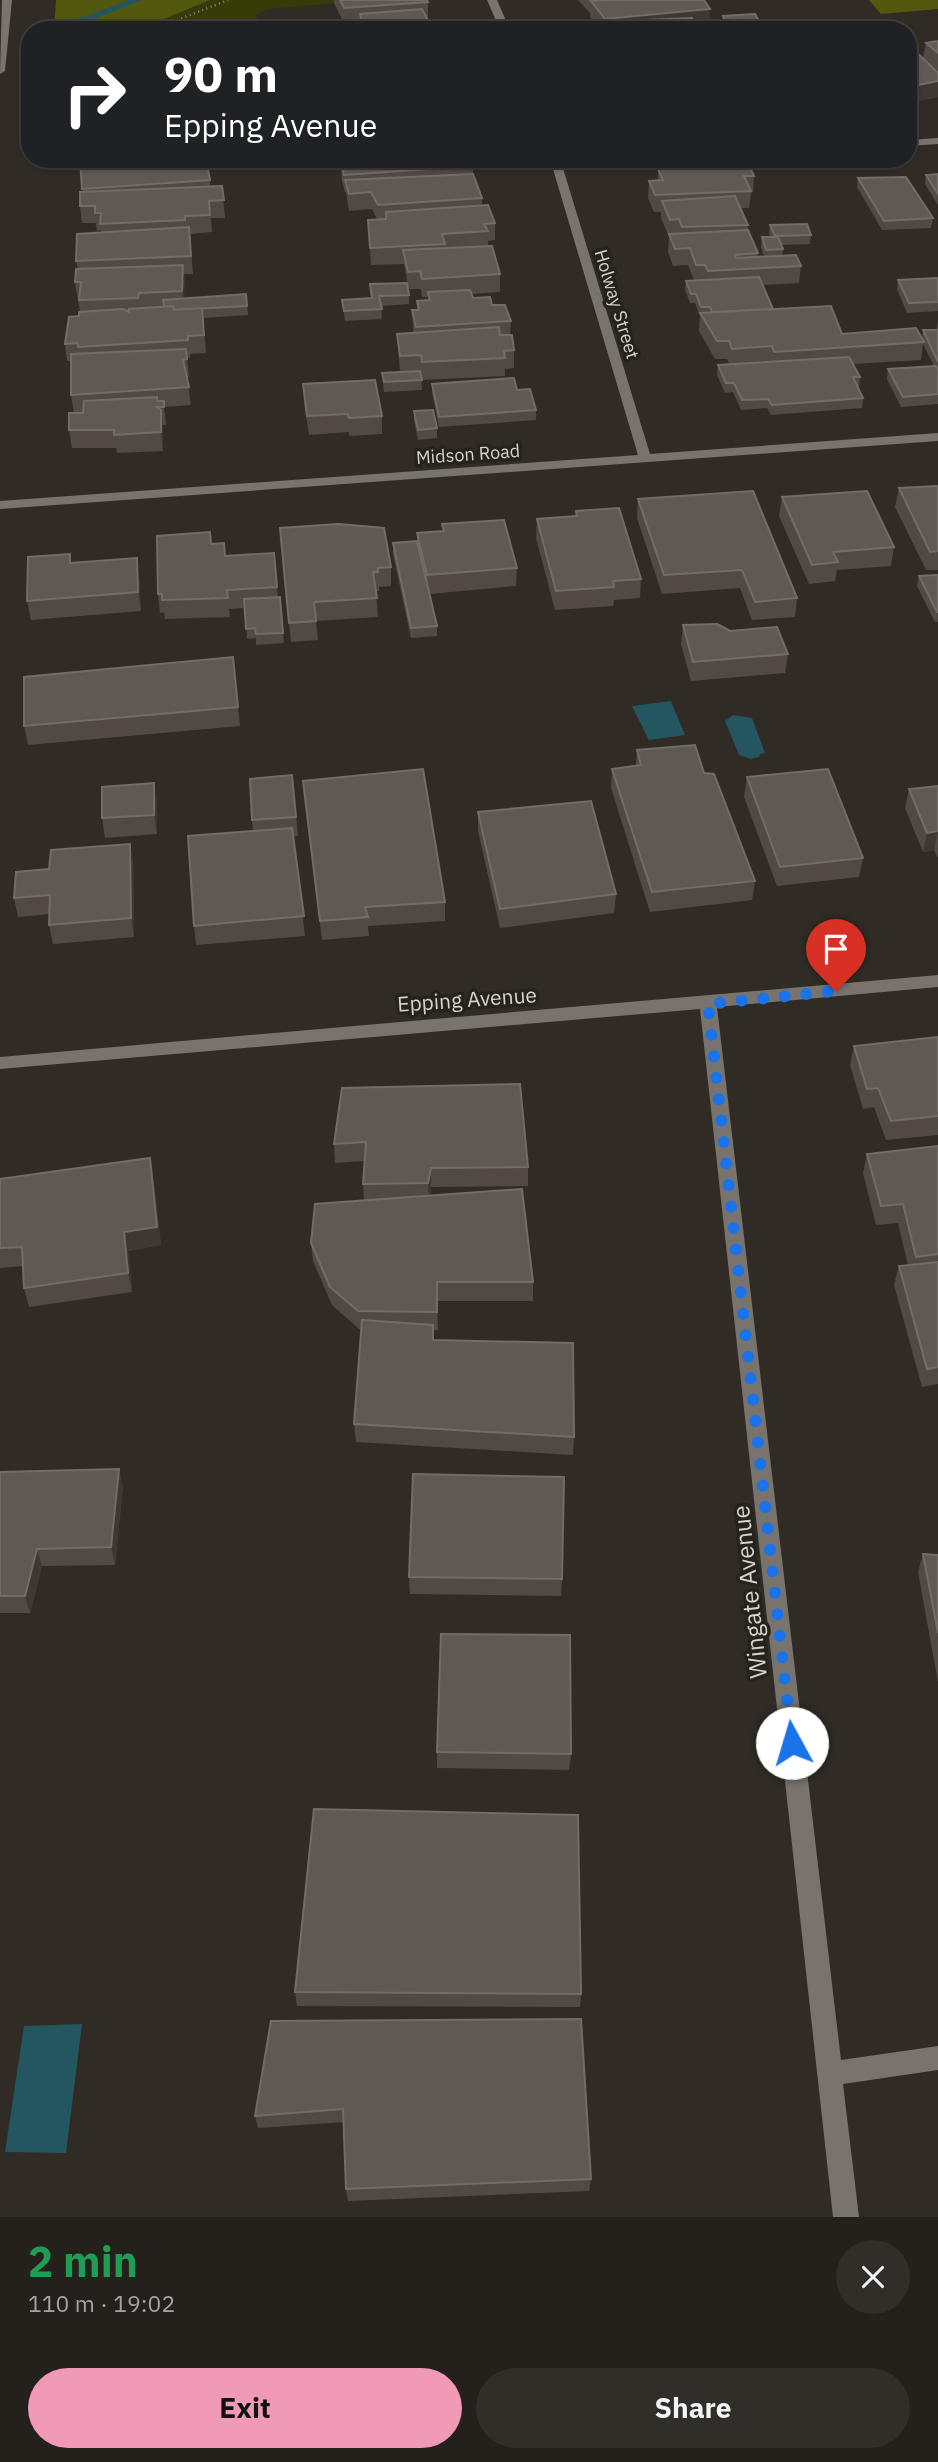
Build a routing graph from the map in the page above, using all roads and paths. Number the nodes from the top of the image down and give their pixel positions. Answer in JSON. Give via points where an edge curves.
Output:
{"nodes":[{"id":1,"x":8,"y":0,"type":"edge"},
{"id":2,"x":228,"y":0,"type":"edge"},
{"id":3,"x":492,"y":0,"type":"edge"},
{"id":4,"x":175,"y":21,"type":"edge"},
{"id":5,"x":501,"y":21,"type":"edge"},
{"id":6,"x":0,"y":71,"type":"edge"},
{"id":7,"x":938,"y":141,"type":"edge"},
{"id":8,"x":917,"y":142,"type":"edge"},
{"id":9,"x":557,"y":168,"type":"edge"},
{"id":10,"x":938,"y":438,"type":"edge"},
{"id":11,"x":645,"y":459,"type":"junction"},
{"id":12,"x":0,"y":505,"type":"edge"},
{"id":13,"x":938,"y":981,"type":"edge"},
{"id":14,"x":708,"y":1004,"type":"junction"},
{"id":15,"x":0,"y":1063,"type":"edge"},
{"id":16,"x":938,"y":2058,"type":"edge"},
{"id":17,"x":830,"y":2074,"type":"junction"},
{"id":18,"x":846,"y":2217,"type":"edge"}],
"edges":[{"from":1,"to":6,"type":"street"},
{"from":2,"to":4,"type":"path"},
{"from":3,"to":5,"type":"street"},
{"from":7,"to":8,"type":"street"},
{"from":9,"to":11,"type":"street","name":"Holway Street"},
{"from":10,"to":11,"type":"street","name":"Midson Road"},
{"from":11,"to":12,"type":"street","name":"Midson Road"},
{"from":13,"to":14,"type":"street","name":"Epping Avenue"},
{"from":14,"to":15,"type":"street","name":"Epping Avenue","via":[[182,1044]]},
{"from":14,"to":17,"type":"street","name":"Wingate Avenue"},
{"from":16,"to":17,"type":"street"},
{"from":17,"to":18,"type":"street","name":"Wingate Avenue"}]}
